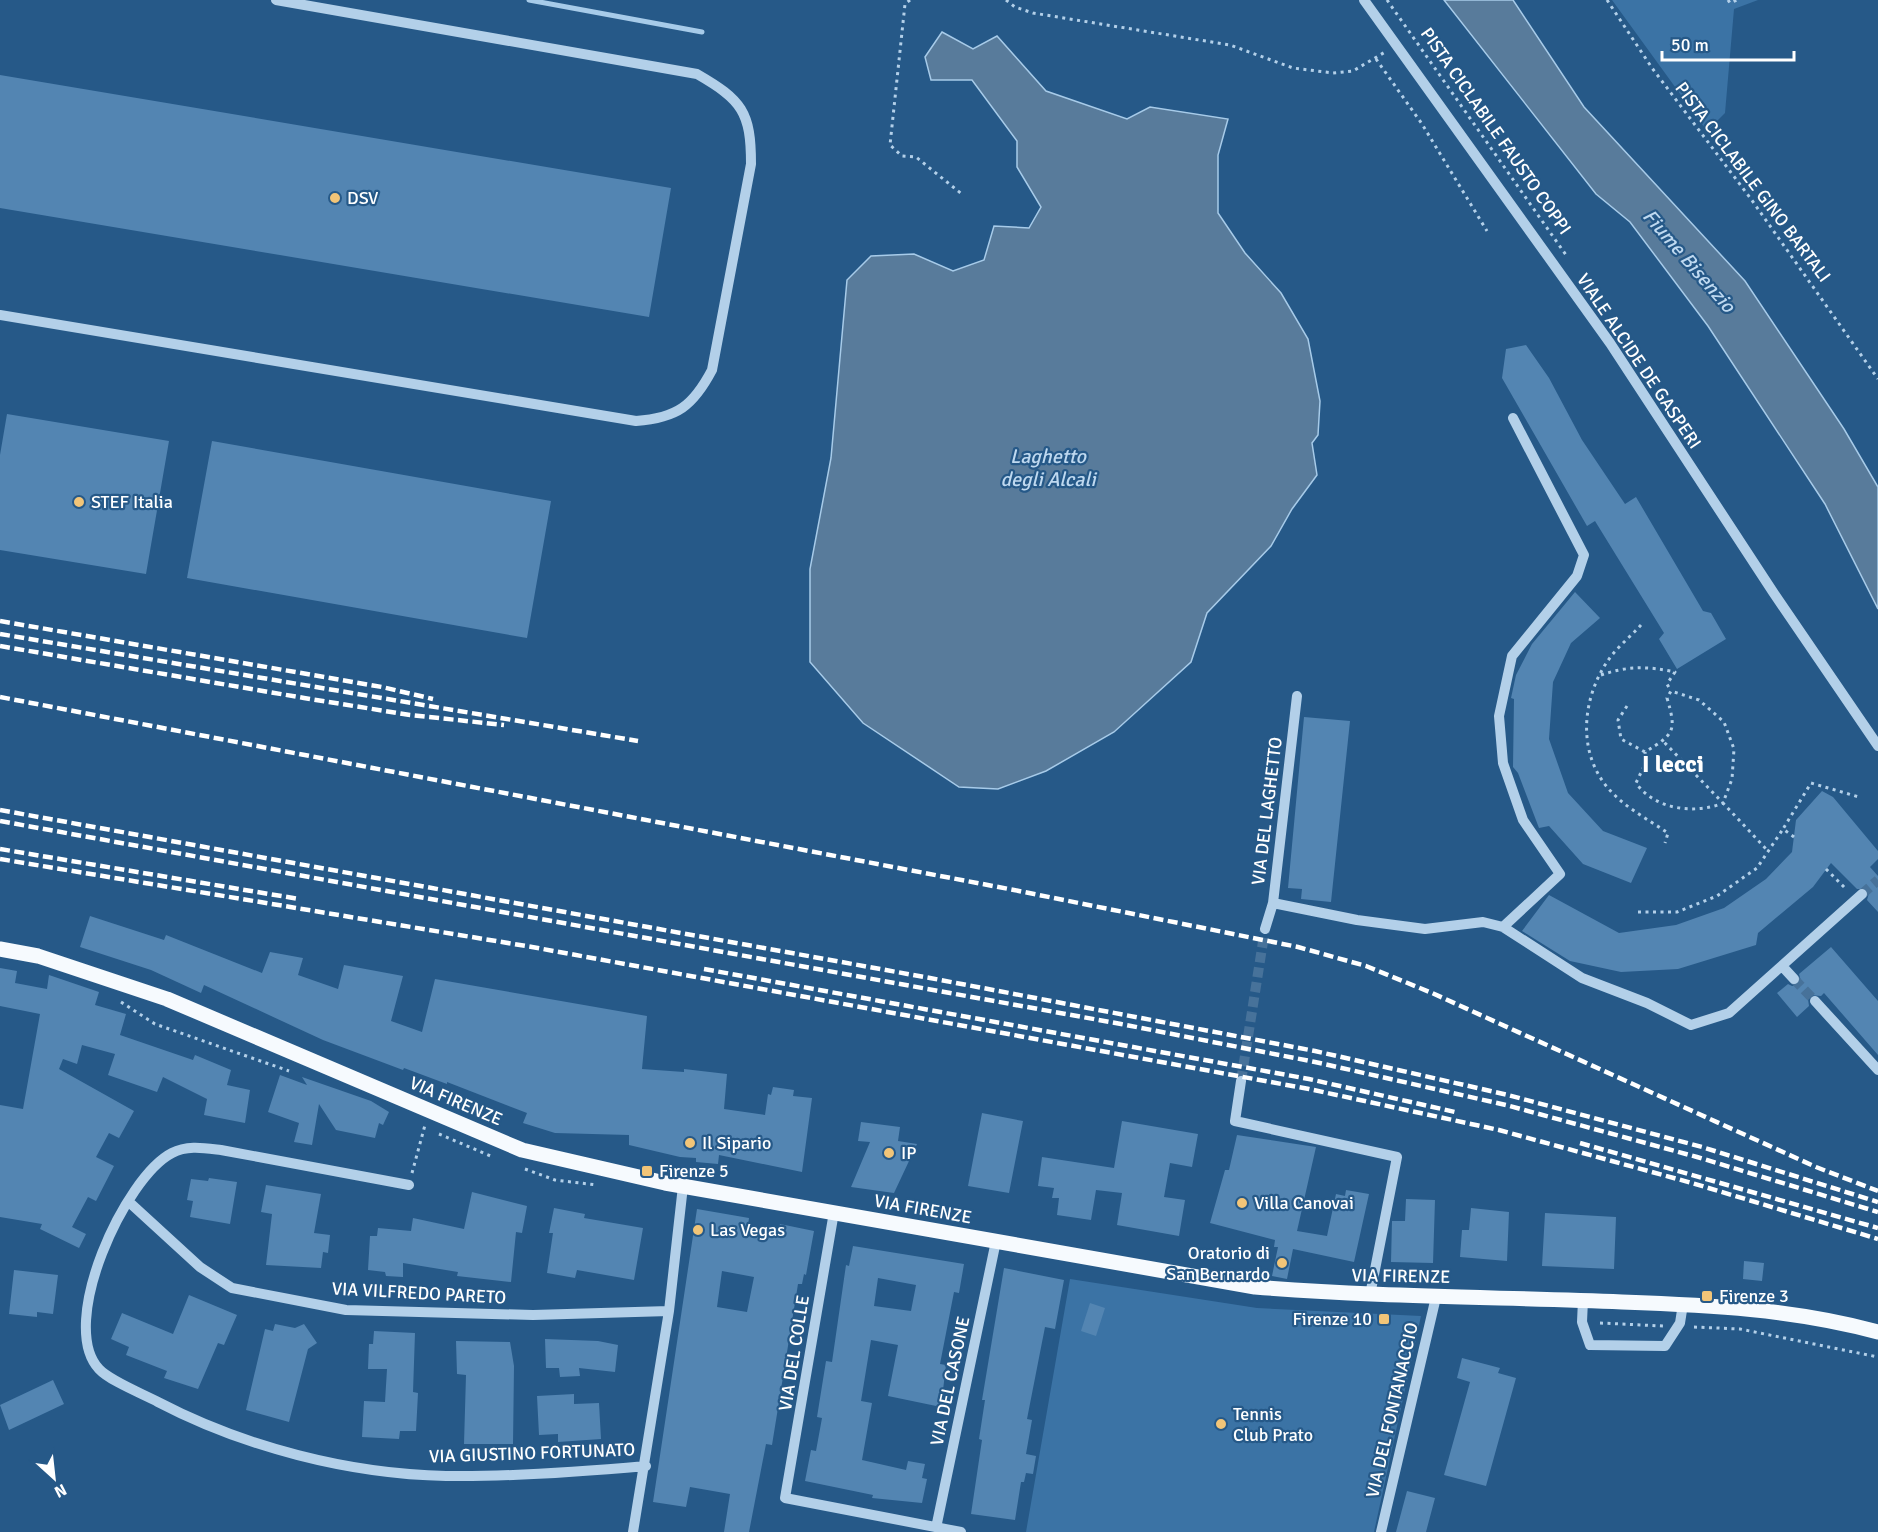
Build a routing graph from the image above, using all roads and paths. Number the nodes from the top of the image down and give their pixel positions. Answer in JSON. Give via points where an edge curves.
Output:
{"nodes":[{"id":1,"x":276,"y":0,"type":"edge"},
{"id":2,"x":910,"y":0,"type":"edge"},
{"id":3,"x":1006,"y":0,"type":"edge"},
{"id":4,"x":1364,"y":0,"type":"edge"},
{"id":5,"x":1387,"y":0,"type":"edge"},
{"id":6,"x":1607,"y":0,"type":"edge"},
{"id":7,"x":1728,"y":0,"type":"edge"},
{"id":8,"x":1737,"y":0,"type":"edge"},
{"id":9,"x":1395,"y":43,"type":"junction"},
{"id":10,"x":1376,"y":59,"type":"junction"},
{"id":11,"x":963,"y":195,"type":"dead end"},
{"id":12,"x":1487,"y":231,"type":"dead end"},
{"id":13,"x":1570,"y":260,"type":"dead end"},
{"id":14,"x":0,"y":315,"type":"edge"},
{"id":15,"x":1878,"y":379,"type":"edge"},
{"id":16,"x":1513,"y":418,"type":"dead end"},
{"id":17,"x":1641,"y":626,"type":"dead end"},
{"id":18,"x":1600,"y":675,"type":"junction"},
{"id":19,"x":1671,"y":691,"type":"junction"},
{"id":20,"x":1297,"y":696,"type":"dead end"},
{"id":21,"x":1627,"y":705,"type":"dead end"},
{"id":22,"x":1663,"y":741,"type":"junction"},
{"id":23,"x":1878,"y":746,"type":"edge"},
{"id":24,"x":1644,"y":752,"type":"junction"},
{"id":25,"x":1859,"y":797,"type":"dead end"},
{"id":26,"x":1722,"y":802,"type":"junction"},
{"id":27,"x":1783,"y":828,"type":"junction"},
{"id":28,"x":1794,"y":837,"type":"dead end"},
{"id":29,"x":1665,"y":843,"type":"dead end"},
{"id":30,"x":1768,"y":851,"type":"junction"},
{"id":31,"x":1826,"y":869,"type":"dead end"},
{"id":32,"x":1859,"y":897,"type":"joint"},
{"id":33,"x":1273,"y":903,"type":"junction"},
{"id":34,"x":1638,"y":912,"type":"dead end"},
{"id":35,"x":1503,"y":927,"type":"junction"},
{"id":36,"x":1265,"y":929,"type":"tunnel mouth"},
{"id":37,"x":0,"y":949,"type":"edge"},
{"id":38,"x":1782,"y":966,"type":"junction"},
{"id":39,"x":1794,"y":979,"type":"tunnel mouth"},
{"id":40,"x":1815,"y":1001,"type":"tunnel mouth"},
{"id":41,"x":1878,"y":1070,"type":"edge"},
{"id":42,"x":1241,"y":1081,"type":"tunnel mouth"},
{"id":43,"x":429,"y":1111,"type":"junction"},
{"id":44,"x":409,"y":1185,"type":"joint"},
{"id":45,"x":683,"y":1186,"type":"junction"},
{"id":46,"x":129,"y":1202,"type":"junction"},
{"id":47,"x":834,"y":1212,"type":"junction"},
{"id":48,"x":996,"y":1241,"type":"junction"},
{"id":49,"x":1370,"y":1295,"type":"junction"},
{"id":50,"x":1436,"y":1297,"type":"junction"},
{"id":51,"x":1583,"y":1300,"type":"junction"},
{"id":52,"x":1683,"y":1304,"type":"junction"},
{"id":53,"x":669,"y":1311,"type":"junction"},
{"id":54,"x":1600,"y":1323,"type":"dead end"},
{"id":55,"x":1678,"y":1327,"type":"junction"},
{"id":56,"x":1878,"y":1332,"type":"edge"},
{"id":57,"x":1878,"y":1357,"type":"edge"},
{"id":58,"x":646,"y":1466,"type":"junction"},
{"id":59,"x":936,"y":1528,"type":"junction"},
{"id":60,"x":633,"y":1532,"type":"edge"},
{"id":61,"x":961,"y":1532,"type":"edge"},
{"id":62,"x":1381,"y":1532,"type":"edge"}],
"edges":[{"from":1,"to":14,"type":"street","via":[[697,74],[726,91],[742,110],[751,132],[751,164],[712,370],[702,390],[683,409],[660,419],[636,421]]},
{"from":2,"to":11,"type":"path","via":[[905,4],[890,145],[902,156],[916,158]]},
{"from":3,"to":10,"type":"path","via":[[1033,13],[1230,45],[1293,68],[1333,74],[1353,71]]},
{"from":4,"to":9,"type":"street","name":"VIALE ALCIDE DE GASPERI"},
{"from":5,"to":13,"type":"path","name":"PISTA CICLABILE FAUSTO COPPI"},
{"from":6,"to":15,"type":"path","name":"PISTA CICLABILE GINO BARTALI"},
{"from":7,"to":8,"type":"path"},
{"from":9,"to":10,"type":"path"},
{"from":9,"to":23,"type":"street","name":"VIALE ALCIDE DE GASPERI","via":[[1610,343]]},
{"from":10,"to":12,"type":"path","via":[[1428,133]]},
{"from":16,"to":35,"type":"street","via":[[1584,555],[1578,576],[1512,656],[1499,716],[1503,763],[1523,820],[1560,874]]},
{"from":17,"to":18,"type":"path","via":[[1612,655]]},
{"from":18,"to":19,"type":"path","via":[[1623,667],[1653,667],[1675,672],[1667,684]]},
{"from":18,"to":29,"type":"path","via":[[1586,720],[1587,753],[1604,783],[1624,804],[1668,833]]},
{"from":19,"to":22,"type":"path","via":[[1667,698],[1674,724],[1669,738]]},
{"from":19,"to":26,"type":"path","via":[[1699,700],[1724,722],[1734,749],[1732,779]]},
{"from":20,"to":33,"type":"street","name":"VIA DEL LAGHETTO"},
{"from":21,"to":24,"type":"path","via":[[1618,720],[1621,739]]},
{"from":22,"to":24,"type":"path"},
{"from":22,"to":26,"type":"path"},
{"from":24,"to":26,"type":"path","via":[[1646,762],[1636,783],[1643,793],[1672,806],[1699,810]]},
{"from":25,"to":27,"type":"path","via":[[1811,783]]},
{"from":26,"to":30,"type":"path"},
{"from":27,"to":28,"type":"path"},
{"from":27,"to":30,"type":"path"},
{"from":30,"to":34,"type":"path","via":[[1757,868],[1718,896],[1677,912]]},
{"from":31,"to":32,"type":"path"},
{"from":32,"to":38,"type":"street"},
{"from":33,"to":35,"type":"street","via":[[1425,929],[1483,922]]},
{"from":33,"to":36,"type":"street","name":"VIA DEL LAGHETTO"},
{"from":35,"to":38,"type":"street","via":[[1582,978],[1691,1025],[1729,1013]]},
{"from":37,"to":43,"type":"main road","name":"VIA FIRENZE","via":[[38,956],[167,999]]},
{"from":38,"to":39,"type":"street"},
{"from":40,"to":41,"type":"street"},
{"from":42,"to":49,"type":"street","via":[[1235,1121],[1397,1157]]},
{"from":43,"to":44,"type":"path"},
{"from":43,"to":45,"type":"main road","name":"VIA FIRENZE","via":[[522,1150]]},
{"from":44,"to":46,"type":"street","name":"VIA GIUSTINO FORTUNATO","via":[[195,1147],[172,1153],[153,1168]]},
{"from":45,"to":47,"type":"main road","name":"VIA FIRENZE"},
{"from":45,"to":53,"type":"street"},
{"from":46,"to":53,"type":"street","name":"VIA VILFREDO PARETO","via":[[200,1267],[232,1288],[346,1310],[533,1315]]},
{"from":46,"to":58,"type":"street","name":"VIA GIUSTINO FORTUNATO","via":[[92,1280],[84,1316],[89,1354],[99,1371],[187,1417],[255,1442],[347,1466],[445,1476]]},
{"from":47,"to":48,"type":"main road","name":"VIA FIRENZE"},
{"from":47,"to":59,"type":"street","name":"VIA DEL COLLE","via":[[785,1498]]},
{"from":48,"to":49,"type":"main road","name":"VIA FIRENZE","via":[[1254,1287]]},
{"from":48,"to":59,"type":"street","name":"VIA DEL CASONE"},
{"from":49,"to":50,"type":"main road","name":"VIA FIRENZE"},
{"from":50,"to":51,"type":"main road","name":"VIA FIRENZE"},
{"from":50,"to":62,"type":"street","name":"VIA DEL FONTANACCIO"},
{"from":51,"to":52,"type":"main road","name":"VIA FIRENZE"},
{"from":51,"to":55,"type":"street","via":[[1582,1322],[1590,1345],[1665,1346]]},
{"from":52,"to":55,"type":"street"},
{"from":52,"to":56,"type":"main road","name":"VIA FIRENZE","via":[[1792,1313]]},
{"from":53,"to":58,"type":"street"},
{"from":54,"to":55,"type":"path"},
{"from":55,"to":57,"type":"path","via":[[1740,1329]]},
{"from":58,"to":60,"type":"street"},
{"from":59,"to":61,"type":"street"}]}
